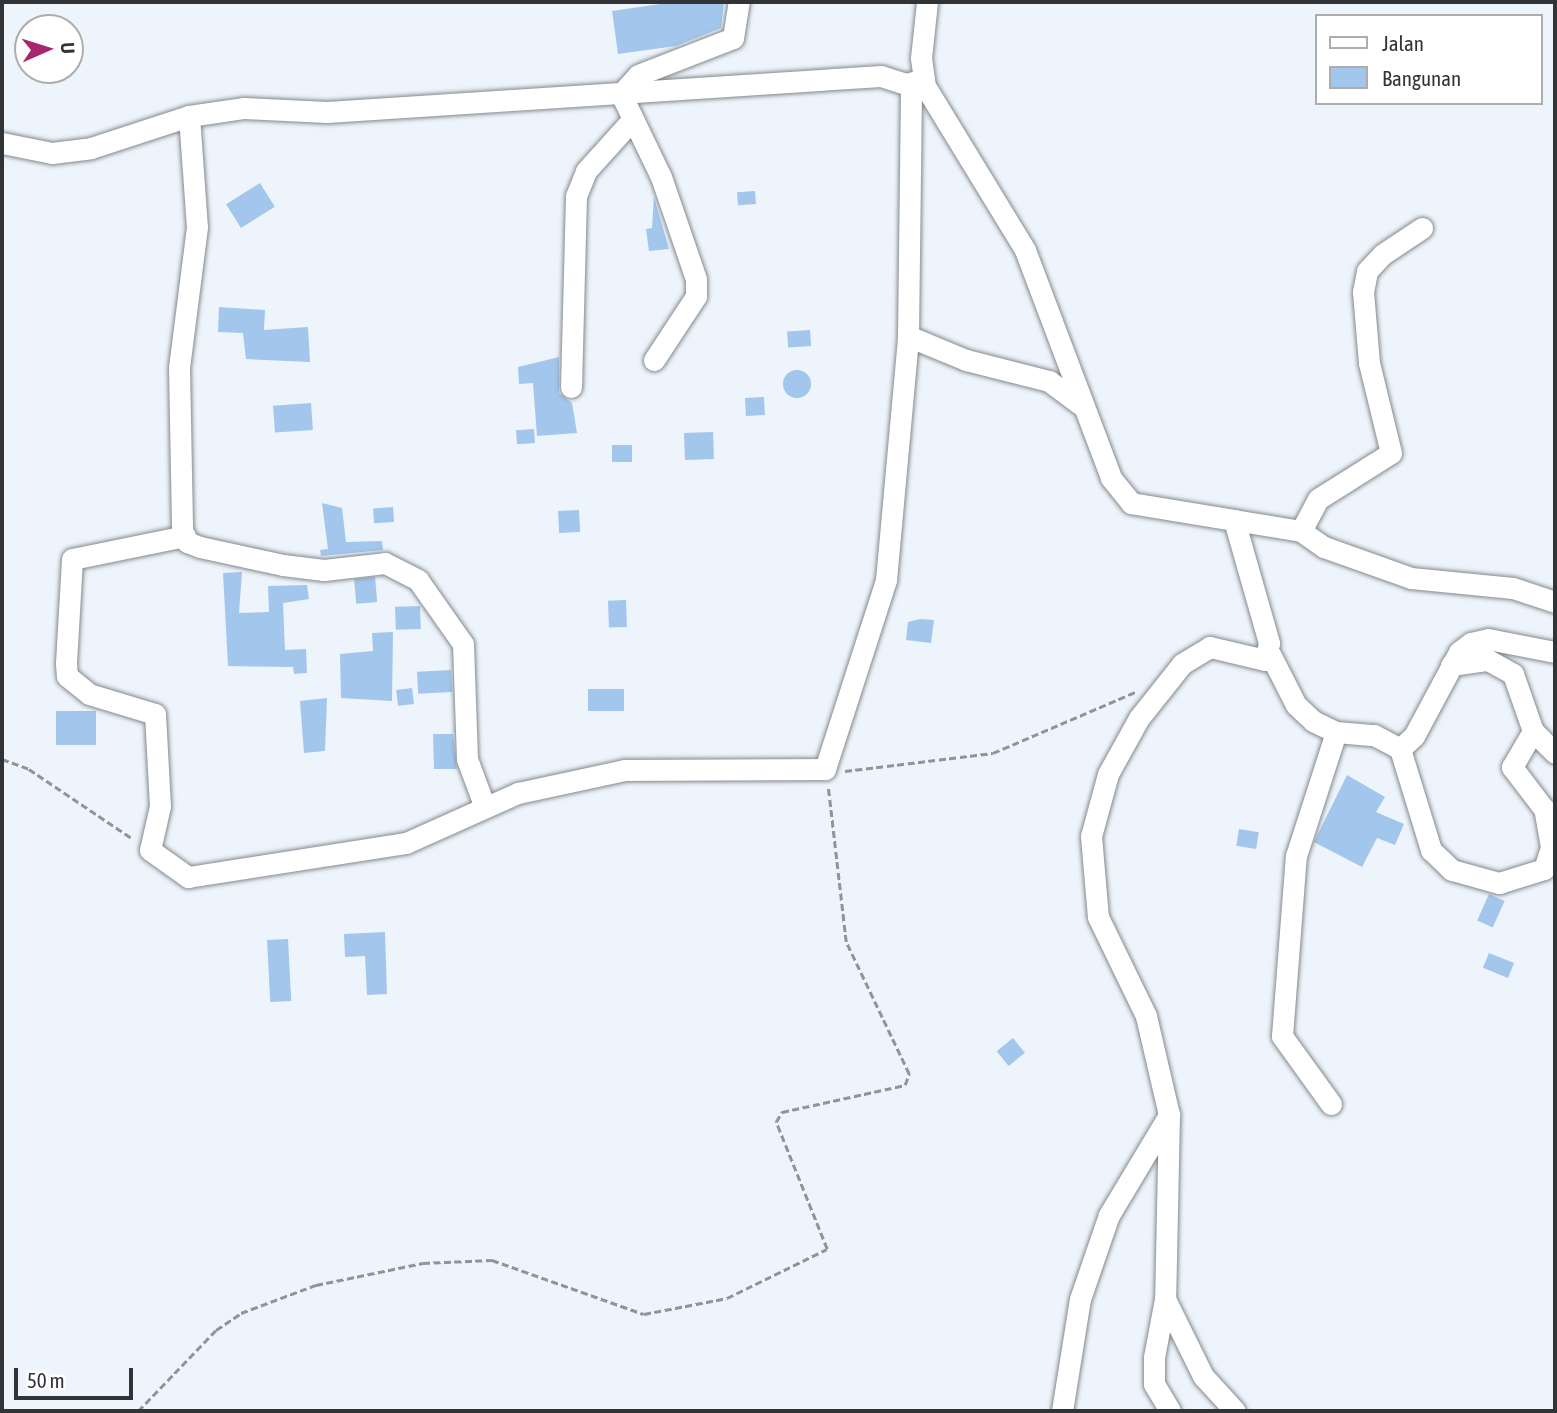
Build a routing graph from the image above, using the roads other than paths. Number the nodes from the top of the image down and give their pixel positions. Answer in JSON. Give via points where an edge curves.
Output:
{"nodes":[{"id":1,"x":739,"y":2,"type":"edge"},
{"id":2,"x":927,"y":2,"type":"edge"},
{"id":3,"x":917,"y":81,"type":"junction"},
{"id":4,"x":621,"y":94,"type":"junction"},
{"id":5,"x":189,"y":116,"type":"junction"},
{"id":6,"x":631,"y":121,"type":"junction"},
{"id":7,"x":2,"y":143,"type":"edge"},
{"id":8,"x":1422,"y":228,"type":"dead end"},
{"id":9,"x":908,"y":336,"type":"junction"},
{"id":10,"x":654,"y":360,"type":"dead end"},
{"id":11,"x":571,"y":387,"type":"dead end"},
{"id":12,"x":1080,"y":404,"type":"junction"},
{"id":13,"x":1234,"y":520,"type":"junction"},
{"id":14,"x":1301,"y":531,"type":"junction"},
{"id":15,"x":185,"y":536,"type":"junction"},
{"id":16,"x":1555,"y":602,"type":"edge"},
{"id":17,"x":1555,"y":652,"type":"edge"},
{"id":18,"x":1269,"y":654,"type":"junction"},
{"id":19,"x":1451,"y":665,"type":"junction"},
{"id":20,"x":1533,"y":731,"type":"junction"},
{"id":21,"x":1336,"y":732,"type":"junction"},
{"id":22,"x":1400,"y":749,"type":"junction"},
{"id":23,"x":1555,"y":754,"type":"edge"},
{"id":24,"x":484,"y":805,"type":"junction"},
{"id":25,"x":1331,"y":1104,"type":"dead end"},
{"id":26,"x":1169,"y":1115,"type":"junction"},
{"id":27,"x":1165,"y":1299,"type":"junction"},
{"id":28,"x":1062,"y":1411,"type":"edge"},
{"id":29,"x":1170,"y":1411,"type":"edge"},
{"id":30,"x":1235,"y":1411,"type":"edge"}],
"edges":[{"from":1,"to":4,"type":"street","via":[[733,38],[638,75]]},
{"from":2,"to":3,"type":"street"},
{"from":3,"to":4,"type":"street","via":[[881,76]]},
{"from":3,"to":9,"type":"street"},
{"from":3,"to":12,"type":"street","via":[[1025,250]]},
{"from":4,"to":5,"type":"street"},
{"from":4,"to":6,"type":"street"},
{"from":5,"to":7,"type":"street","via":[[92,148],[52,153]]},
{"from":5,"to":15,"type":"street","via":[[197,228],[179,368]]},
{"from":6,"to":10,"type":"street","via":[[660,177],[696,279],[687,314]]},
{"from":6,"to":11,"type":"street","via":[[586,171],[576,196]]},
{"from":8,"to":14,"type":"street","via":[[1383,254],[1367,271],[1363,292],[1369,363],[1391,453],[1318,499]]},
{"from":9,"to":12,"type":"street","via":[[966,360],[1049,381]]},
{"from":9,"to":24,"type":"street","via":[[886,580],[825,769],[624,771]]},
{"from":12,"to":13,"type":"street","via":[[1111,478],[1131,503]]},
{"from":13,"to":14,"type":"street"},
{"from":13,"to":18,"type":"street"},
{"from":14,"to":16,"type":"street","via":[[1375,569],[1513,588]]},
{"from":15,"to":24,"type":"street","via":[[201,547],[302,569],[385,563],[418,580],[463,644],[467,759]]},
{"from":15,"to":24,"type":"street","via":[[86,552],[69,567],[67,676],[89,694],[155,714],[160,806],[150,850],[201,879],[407,843],[465,821]]},
{"from":17,"to":19,"type":"street","via":[[1488,639],[1471,643]]},
{"from":18,"to":21,"type":"street","via":[[1296,705]]},
{"from":18,"to":26,"type":"street","via":[[1253,660],[1224,648],[1196,650],[1161,689],[1108,774],[1091,836],[1090,875],[1098,917],[1154,1039]]},
{"from":19,"to":20,"type":"street","via":[[1488,660],[1513,674]]},
{"from":19,"to":22,"type":"street","via":[[1414,736]]},
{"from":20,"to":22,"type":"street","via":[[1512,767],[1545,809],[1550,861],[1513,882],[1440,864]]},
{"from":20,"to":23,"type":"street"},
{"from":21,"to":22,"type":"street","via":[[1374,735]]},
{"from":21,"to":25,"type":"street","via":[[1298,845],[1282,1036]]},
{"from":26,"to":27,"type":"street"},
{"from":26,"to":28,"type":"street","via":[[1109,1214],[1080,1299]]},
{"from":27,"to":29,"type":"street","via":[[1154,1384]]},
{"from":27,"to":30,"type":"street","via":[[1203,1376]]}]}
